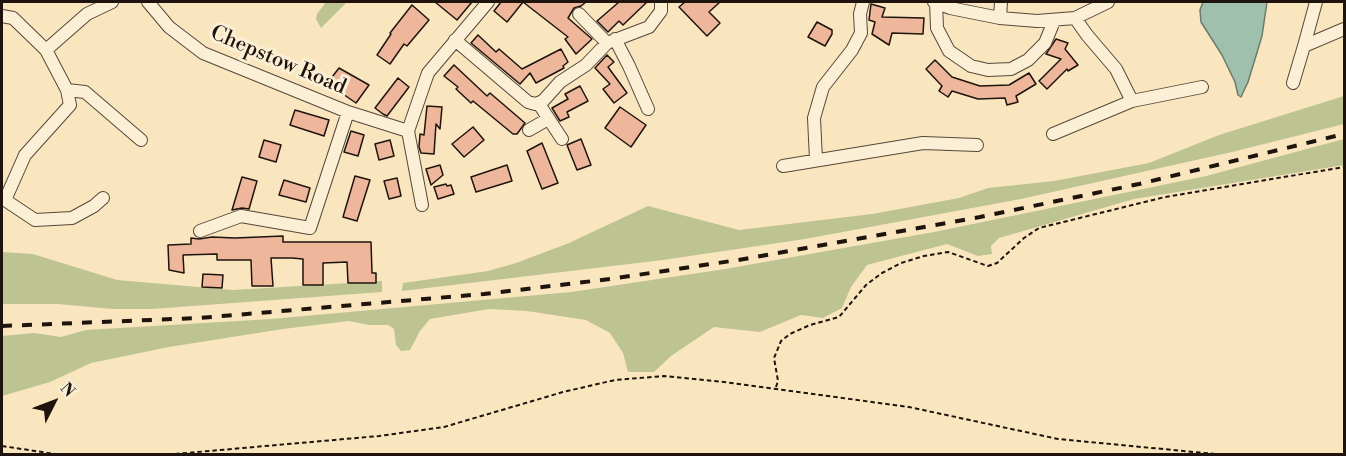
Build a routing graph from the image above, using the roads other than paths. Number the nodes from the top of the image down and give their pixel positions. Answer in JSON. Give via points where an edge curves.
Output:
{"nodes":[{"id":1,"x":112,"y":2,"type":"edge"},
{"id":2,"x":148,"y":2,"type":"edge"},
{"id":3,"x":488,"y":2,"type":"edge"},
{"id":4,"x":661,"y":2,"type":"edge"},
{"id":5,"x":863,"y":2,"type":"edge"},
{"id":6,"x":935,"y":2,"type":"edge"},
{"id":7,"x":1001,"y":2,"type":"edge"},
{"id":8,"x":1107,"y":2,"type":"edge"},
{"id":9,"x":1316,"y":2,"type":"edge"},
{"id":10,"x":579,"y":14,"type":"dead end"},
{"id":11,"x":2,"y":16,"type":"edge"},
{"id":12,"x":1000,"y":18,"type":"junction"},
{"id":13,"x":1075,"y":18,"type":"junction"},
{"id":14,"x":1054,"y":21,"type":"junction"},
{"id":15,"x":1344,"y":29,"type":"edge"},
{"id":16,"x":455,"y":40,"type":"junction"},
{"id":17,"x":611,"y":41,"type":"junction"},
{"id":18,"x":1304,"y":46,"type":"junction"},
{"id":19,"x":46,"y":50,"type":"junction"},
{"id":20,"x":1293,"y":83,"type":"dead end"},
{"id":21,"x":1202,"y":87,"type":"dead end"},
{"id":22,"x":67,"y":90,"type":"junction"},
{"id":23,"x":1132,"y":101,"type":"junction"},
{"id":24,"x":539,"y":104,"type":"junction"},
{"id":25,"x":648,"y":109,"type":"dead end"},
{"id":26,"x":348,"y":112,"type":"junction"},
{"id":27,"x":548,"y":119,"type":"junction"},
{"id":28,"x":530,"y":130,"type":"dead end"},
{"id":29,"x":408,"y":131,"type":"junction"},
{"id":30,"x":1053,"y":134,"type":"dead end"},
{"id":31,"x":562,"y":139,"type":"dead end"},
{"id":32,"x":141,"y":140,"type":"dead end"},
{"id":33,"x":977,"y":145,"type":"dead end"},
{"id":34,"x":816,"y":160,"type":"junction"},
{"id":35,"x":783,"y":165,"type":"dead end"},
{"id":36,"x":103,"y":198,"type":"dead end"},
{"id":37,"x":423,"y":205,"type":"dead end"},
{"id":38,"x":200,"y":231,"type":"dead end"}],
"edges":[{"from":1,"to":19,"type":"street","via":[[87,14]]},
{"from":2,"to":26,"type":"street","name":"Chepstow Road","via":[[169,27],[203,53]]},
{"from":3,"to":16,"type":"street"},
{"from":4,"to":17,"type":"street","via":[[661,12],[649,27]]},
{"from":5,"to":34,"type":"street","via":[[861,33],[823,87],[814,118]]},
{"from":6,"to":12,"type":"street"},
{"from":6,"to":14,"type":"street","via":[[936,28],[949,51],[971,66],[988,70],[1011,69],[1028,60],[1045,43]]},
{"from":7,"to":12,"type":"street"},
{"from":8,"to":13,"type":"street"},
{"from":9,"to":18,"type":"street"},
{"from":10,"to":17,"type":"street"},
{"from":11,"to":19,"type":"street","via":[[13,18]]},
{"from":12,"to":14,"type":"street"},
{"from":13,"to":14,"type":"street"},
{"from":13,"to":23,"type":"street","via":[[1116,69]]},
{"from":15,"to":18,"type":"street"},
{"from":16,"to":24,"type":"street","via":[[528,102]]},
{"from":16,"to":29,"type":"street","via":[[428,73]]},
{"from":17,"to":24,"type":"street"},
{"from":17,"to":25,"type":"street","via":[[629,66]]},
{"from":18,"to":20,"type":"street"},
{"from":19,"to":22,"type":"street"},
{"from":21,"to":23,"type":"street"},
{"from":22,"to":32,"type":"street","via":[[85,92]]},
{"from":22,"to":36,"type":"street","via":[[70,105],[25,155],[5,200],[35,220],[72,218]]},
{"from":23,"to":30,"type":"street"},
{"from":24,"to":27,"type":"street"},
{"from":26,"to":29,"type":"street","name":"Chepstow Road"},
{"from":26,"to":38,"type":"street","via":[[310,228],[242,216]]},
{"from":27,"to":28,"type":"street"},
{"from":27,"to":31,"type":"street"},
{"from":29,"to":37,"type":"street"},
{"from":33,"to":34,"type":"street","via":[[923,143]]},
{"from":34,"to":35,"type":"street"}]}
